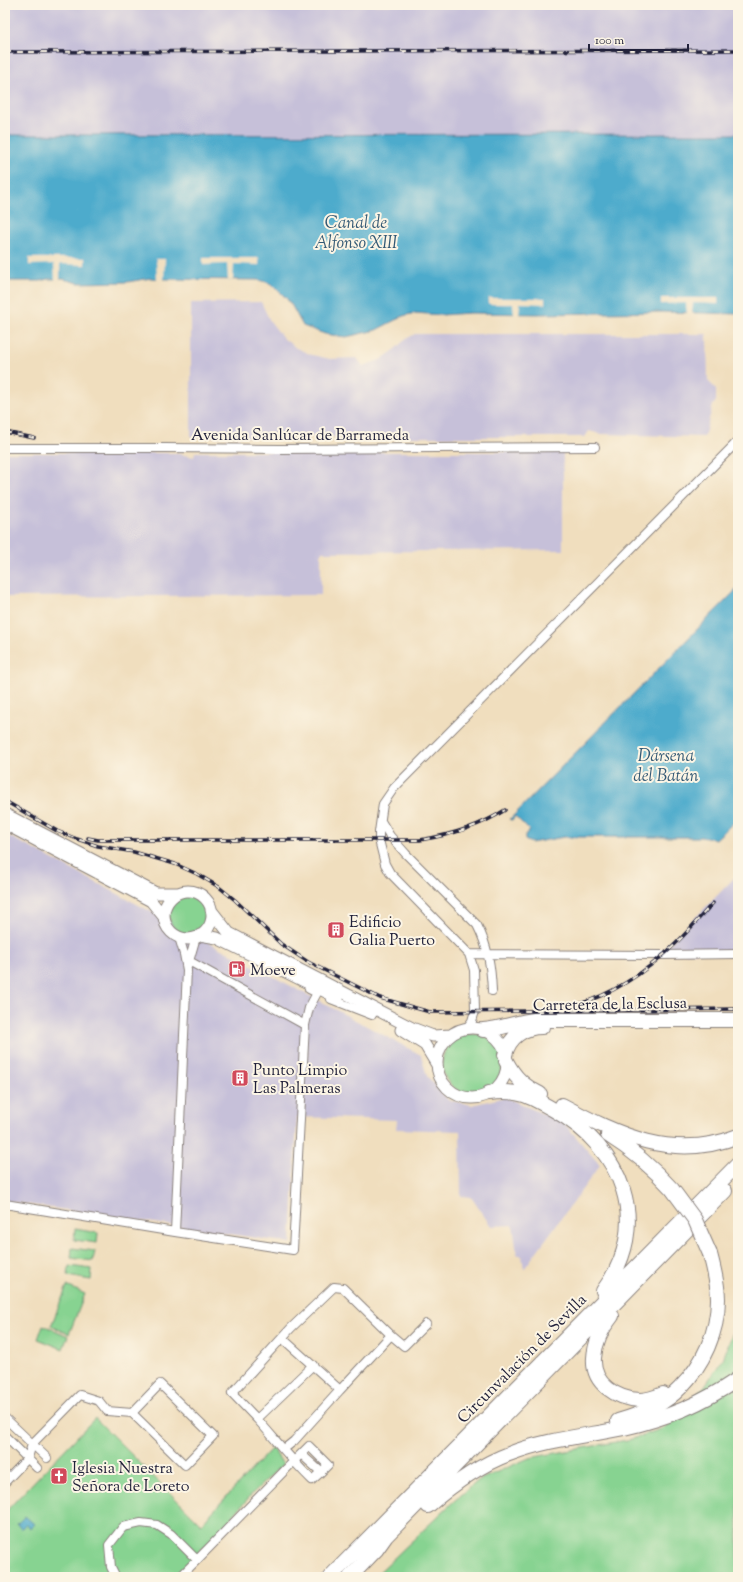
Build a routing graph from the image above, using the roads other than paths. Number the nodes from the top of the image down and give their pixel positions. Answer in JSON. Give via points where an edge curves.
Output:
{"nodes":[{"id":1,"x":738,"y":441,"type":"edge"},
{"id":2,"x":596,"y":447,"type":"dead end"},
{"id":3,"x":5,"y":448,"type":"edge"},
{"id":4,"x":5,"y":814,"type":"edge"},
{"id":5,"x":381,"y":821,"type":"junction"},
{"id":6,"x":5,"y":824,"type":"edge"},
{"id":7,"x":5,"y":830,"type":"edge"},
{"id":8,"x":178,"y":893,"type":"junction"},
{"id":9,"x":211,"y":910,"type":"junction"},
{"id":10,"x":165,"y":920,"type":"junction"},
{"id":11,"x":198,"y":936,"type":"junction"},
{"id":12,"x":179,"y":937,"type":"junction"},
{"id":13,"x":469,"y":954,"type":"junction"},
{"id":14,"x":489,"y":954,"type":"junction"},
{"id":15,"x":738,"y":954,"type":"edge"},
{"id":16,"x":189,"y":961,"type":"junction"},
{"id":17,"x":186,"y":970,"type":"junction"},
{"id":18,"x":492,"y":991,"type":"dead end"},
{"id":19,"x":317,"y":993,"type":"junction"},
{"id":20,"x":372,"y":1015,"type":"junction"},
{"id":21,"x":738,"y":1020,"type":"edge"},
{"id":22,"x":305,"y":1025,"type":"junction"},
{"id":23,"x":738,"y":1028,"type":"edge"},
{"id":24,"x":466,"y":1029,"type":"junction"},
{"id":25,"x":483,"y":1030,"type":"junction"},
{"id":26,"x":451,"y":1035,"type":"junction"},
{"id":27,"x":506,"y":1058,"type":"junction"},
{"id":28,"x":437,"y":1065,"type":"junction"},
{"id":29,"x":489,"y":1093,"type":"junction"},
{"id":30,"x":571,"y":1115,"type":"junction"},
{"id":31,"x":738,"y":1136,"type":"edge"},
{"id":32,"x":738,"y":1164,"type":"edge"},
{"id":33,"x":738,"y":1178,"type":"edge"},
{"id":34,"x":5,"y":1204,"type":"edge"},
{"id":35,"x":175,"y":1232,"type":"junction"},
{"id":36,"x":642,"y":1276,"type":"junction"},
{"id":37,"x":426,"y":1324,"type":"dead end"},
{"id":38,"x":576,"y":1327,"type":"junction"},
{"id":39,"x":391,"y":1335,"type":"junction"},
{"id":40,"x":282,"y":1338,"type":"junction"},
{"id":41,"x":313,"y":1365,"type":"junction"},
{"id":42,"x":687,"y":1379,"type":"junction"},
{"id":43,"x":738,"y":1379,"type":"edge"},
{"id":44,"x":340,"y":1390,"type":"junction"},
{"id":45,"x":132,"y":1413,"type":"junction"},
{"id":46,"x":5,"y":1418,"type":"edge"},
{"id":47,"x":257,"y":1419,"type":"junction"},
{"id":48,"x":5,"y":1436,"type":"edge"},
{"id":49,"x":294,"y":1441,"type":"junction"},
{"id":50,"x":32,"y":1444,"type":"junction"},
{"id":51,"x":537,"y":1444,"type":"junction"},
{"id":52,"x":309,"y":1446,"type":"junction"},
{"id":53,"x":284,"y":1449,"type":"junction"},
{"id":54,"x":301,"y":1454,"type":"junction"},
{"id":55,"x":28,"y":1458,"type":"junction"},
{"id":56,"x":47,"y":1458,"type":"dead end"},
{"id":57,"x":293,"y":1462,"type":"junction"},
{"id":58,"x":37,"y":1468,"type":"dead end"},
{"id":59,"x":321,"y":1472,"type":"junction"},
{"id":60,"x":5,"y":1482,"type":"edge"},
{"id":61,"x":376,"y":1550,"type":"junction"},
{"id":62,"x":197,"y":1560,"type":"junction"},
{"id":63,"x":116,"y":1577,"type":"edge"},
{"id":64,"x":180,"y":1577,"type":"edge"},
{"id":65,"x":330,"y":1577,"type":"edge"},
{"id":66,"x":350,"y":1577,"type":"edge"}],
"edges":[{"from":1,"to":5,"type":"street","via":[[394,788],[383,804]]},
{"from":2,"to":3,"type":"street","name":"Avenida Sanlúcar de Barrameda"},
{"from":4,"to":8,"type":"main road","via":[[156,894]]},
{"from":5,"to":13,"type":"street","via":[[379,840],[390,873]]},
{"from":5,"to":14,"type":"street","via":[[402,849],[477,925]]},
{"from":6,"to":10,"type":"main road","via":[[152,901]]},
{"from":7,"to":10,"type":"street","via":[[145,903]]},
{"from":8,"to":9,"type":"main road","via":[[197,893],[208,902]]},
{"from":8,"to":10,"type":"main road","via":[[168,903]]},
{"from":9,"to":11,"type":"main road","via":[[211,922],[207,930]]},
{"from":9,"to":26,"type":"main road","via":[[229,933],[412,1028],[433,1036]]},
{"from":10,"to":12,"type":"main road","via":[[171,932]]},
{"from":11,"to":12,"type":"main road","via":[[185,939]]},
{"from":11,"to":16,"type":"street"},
{"from":11,"to":19,"type":"street","via":[[234,950]]},
{"from":11,"to":20,"type":"main road","via":[[217,938]]},
{"from":12,"to":17,"type":"street"},
{"from":13,"to":14,"type":"street"},
{"from":13,"to":24,"type":"street","via":[[474,970],[475,1011]]},
{"from":14,"to":15,"type":"street"},
{"from":14,"to":18,"type":"street"},
{"from":16,"to":17,"type":"street"},
{"from":16,"to":22,"type":"street"},
{"from":17,"to":35,"type":"street"},
{"from":19,"to":20,"type":"street"},
{"from":19,"to":22,"type":"street","via":[[309,1008]]},
{"from":20,"to":28,"type":"main road","via":[[426,1045]]},
{"from":21,"to":25,"type":"highway","name":"Carretera de la Esclusa","via":[[534,1020]]},
{"from":22,"to":35,"type":"street","via":[[293,1250]]},
{"from":23,"to":27,"type":"highway","name":"Carretera de la Esclusa","via":[[536,1027],[520,1033],[511,1040]]},
{"from":24,"to":25,"type":"main road"},
{"from":24,"to":26,"type":"main road"},
{"from":25,"to":27,"type":"main road","via":[[497,1039]]},
{"from":26,"to":28,"type":"main road","via":[[439,1052]]},
{"from":27,"to":29,"type":"main road","via":[[501,1082]]},
{"from":27,"to":30,"type":"highway","via":[[513,1074],[527,1087]]},
{"from":28,"to":29,"type":"main road","via":[[445,1085],[456,1094],[476,1097]]},
{"from":29,"to":30,"type":"highway","via":[[514,1092]]},
{"from":30,"to":31,"type":"highway","via":[[636,1139],[668,1146],[710,1144]]},
{"from":30,"to":38,"type":"highway","via":[[593,1139],[619,1176],[628,1223],[622,1255],[615,1273]]},
{"from":30,"to":42,"type":"highway","bridge":true,"via":[[625,1146],[640,1158],[672,1189],[696,1220],[710,1254],[718,1299],[716,1323],[708,1347]]},
{"from":32,"to":38,"type":"highway","name":"Circunvalación de Sevilla"},
{"from":33,"to":36,"type":"highway","name":"Circunvalación de Sevilla"},
{"from":34,"to":35,"type":"street"},
{"from":36,"to":42,"type":"highway","via":[[606,1322],[597,1340],[593,1359],[597,1376],[606,1389],[624,1398],[641,1400],[654,1398]]},
{"from":36,"to":61,"type":"highway","name":"Circunvalación de Sevilla","via":[[386,1536]]},
{"from":37,"to":39,"type":"street","via":[[404,1346]]},
{"from":38,"to":65,"type":"highway","name":"Circunvalación de Sevilla"},
{"from":39,"to":40,"type":"street","via":[[343,1288],[334,1287]]},
{"from":39,"to":44,"type":"street"},
{"from":40,"to":41,"type":"street"},
{"from":40,"to":47,"type":"street","via":[[232,1393]]},
{"from":41,"to":44,"type":"street"},
{"from":41,"to":47,"type":"street"},
{"from":42,"to":51,"type":"highway","via":[[681,1388],[650,1409],[602,1425],[546,1436]]},
{"from":43,"to":51,"type":"highway","via":[[687,1409],[660,1418],[624,1428]]},
{"from":44,"to":49,"type":"street"},
{"from":45,"to":45,"type":"street","via":[[185,1465],[213,1436],[160,1384]]},
{"from":45,"to":50,"type":"street","via":[[107,1410],[99,1401],[80,1395]]},
{"from":46,"to":50,"type":"street"},
{"from":47,"to":53,"type":"street"},
{"from":48,"to":55,"type":"street"},
{"from":49,"to":52,"type":"street"},
{"from":49,"to":53,"type":"street"},
{"from":50,"to":55,"type":"street"},
{"from":50,"to":56,"type":"street"},
{"from":51,"to":61,"type":"highway","via":[[507,1454],[460,1480],[441,1494],[392,1541]]},
{"from":52,"to":54,"type":"street"},
{"from":52,"to":59,"type":"street","via":[[328,1465]]},
{"from":53,"to":57,"type":"street"},
{"from":54,"to":57,"type":"street"},
{"from":54,"to":59,"type":"street"},
{"from":55,"to":58,"type":"street"},
{"from":55,"to":60,"type":"street"},
{"from":57,"to":59,"type":"street","via":[[312,1480]]},
{"from":57,"to":62,"type":"street"},
{"from":61,"to":66,"type":"highway","name":"Circunvalación de Sevilla"},
{"from":62,"to":63,"type":"street","via":[[157,1525],[141,1523],[123,1527],[109,1545],[111,1567]]},
{"from":62,"to":64,"type":"street"}]}
